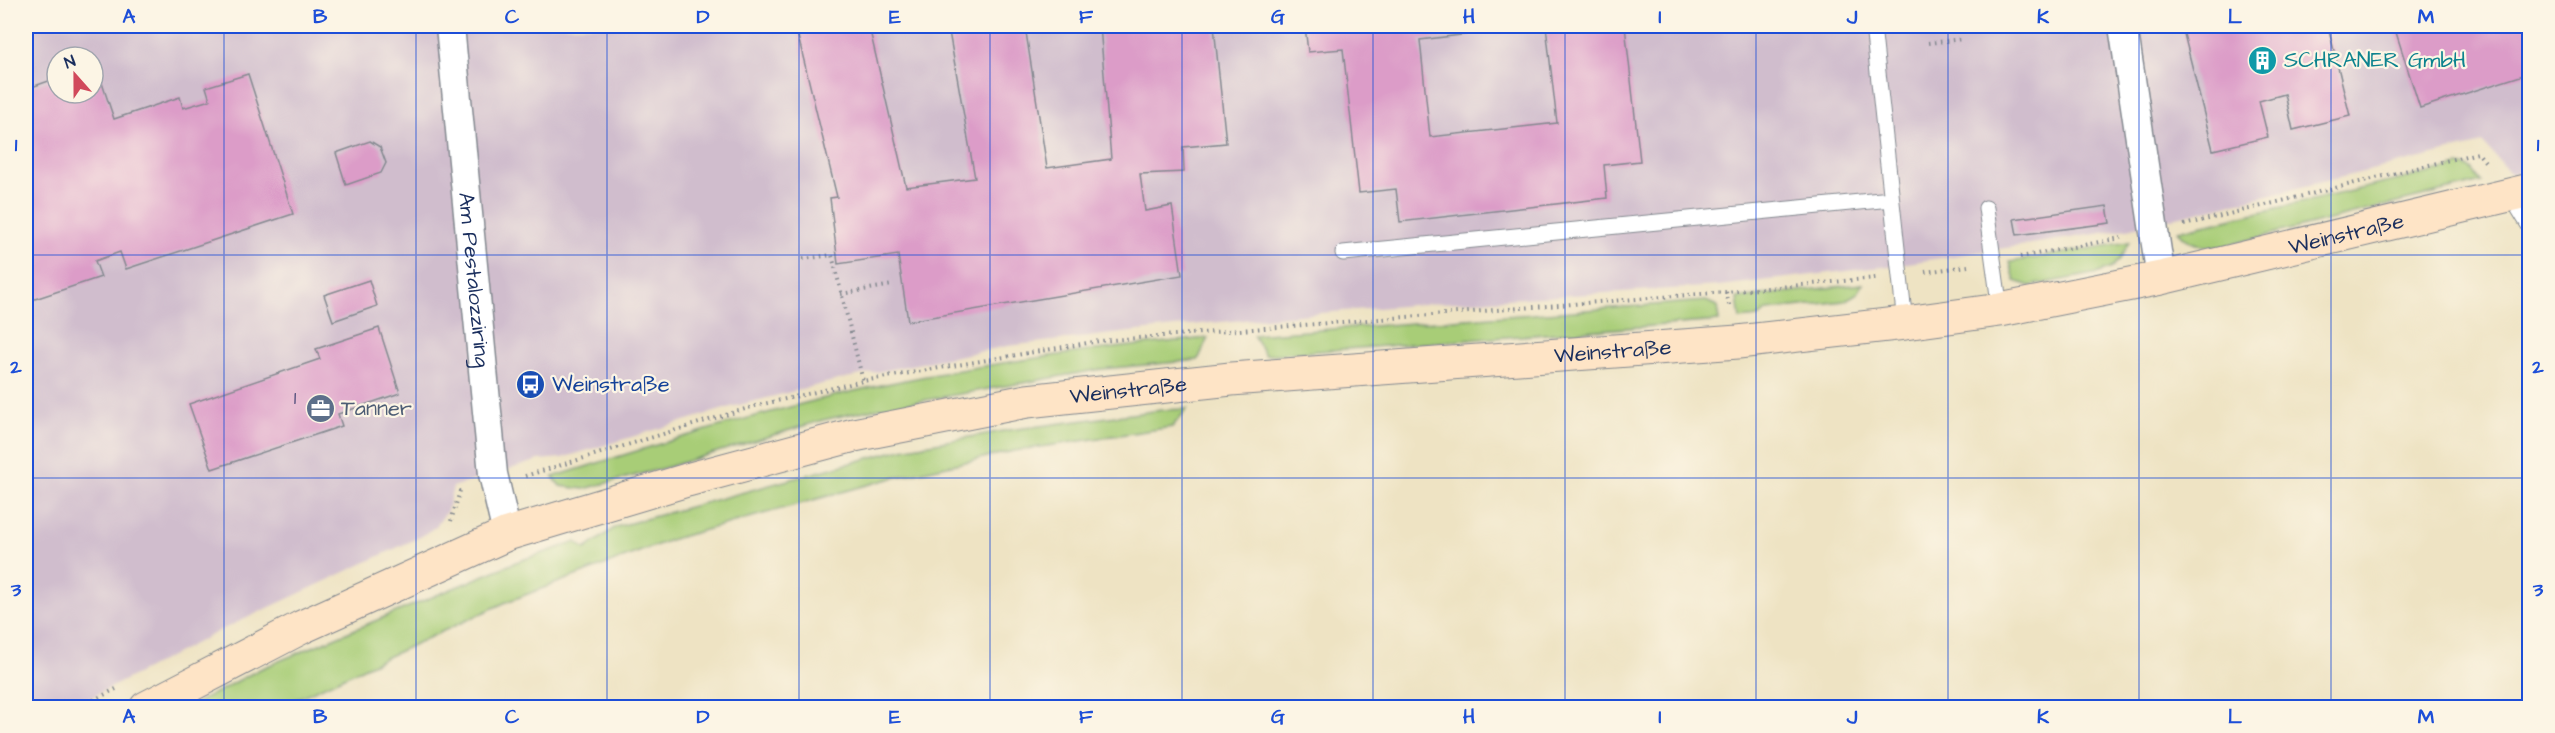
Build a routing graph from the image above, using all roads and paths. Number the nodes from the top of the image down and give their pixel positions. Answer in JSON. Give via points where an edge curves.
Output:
{"nodes":[{"id":1,"x":450,"y":26,"type":"edge"},
{"id":2,"x":1873,"y":26,"type":"edge"},
{"id":3,"x":2123,"y":26,"type":"edge"},
{"id":4,"x":1963,"y":39,"type":"dead end"},
{"id":5,"x":1928,"y":43,"type":"dead end"},
{"id":6,"x":2520,"y":193,"type":"edge"},
{"id":7,"x":1891,"y":200,"type":"junction"},
{"id":8,"x":1986,"y":208,"type":"dead end"},
{"id":9,"x":2529,"y":227,"type":"edge"},
{"id":10,"x":2153,"y":232,"type":"junction"},
{"id":11,"x":1343,"y":253,"type":"dead end"},
{"id":12,"x":803,"y":259,"type":"dead end"},
{"id":13,"x":1994,"y":262,"type":"junction"},
{"id":14,"x":1899,"y":275,"type":"junction"},
{"id":15,"x":2161,"y":278,"type":"junction"},
{"id":16,"x":892,"y":285,"type":"dead end"},
{"id":17,"x":841,"y":294,"type":"junction"},
{"id":18,"x":2000,"y":310,"type":"junction"},
{"id":19,"x":1905,"y":323,"type":"junction"},
{"id":20,"x":864,"y":381,"type":"junction"},
{"id":21,"x":545,"y":472,"type":"dead end"},
{"id":22,"x":507,"y":534,"type":"junction"},
{"id":23,"x":146,"y":708,"type":"edge"}],
"edges":[{"from":1,"to":22,"type":"street","name":"Am Pestalozziring","via":[[493,474]]},
{"from":2,"to":7,"type":"lane"},
{"from":3,"to":10,"type":"street"},
{"from":4,"to":5,"type":"path"},
{"from":6,"to":9,"type":"lane"},
{"from":6,"to":10,"type":"path","via":[[2478,153]]},
{"from":6,"to":15,"type":"main road","name":"Weinstraße"},
{"from":7,"to":11,"type":"lane"},
{"from":7,"to":14,"type":"lane"},
{"from":8,"to":13,"type":"lane"},
{"from":10,"to":13,"type":"path"},
{"from":10,"to":15,"type":"street"},
{"from":12,"to":17,"type":"path","via":[[831,255]]},
{"from":13,"to":14,"type":"path"},
{"from":13,"to":18,"type":"lane"},
{"from":14,"to":19,"type":"lane"},
{"from":14,"to":20,"type":"path","via":[[1099,341]]},
{"from":15,"to":18,"type":"main road","name":"Weinstraße"},
{"from":16,"to":17,"type":"path"},
{"from":17,"to":20,"type":"path"},
{"from":18,"to":19,"type":"main road","name":"Weinstraße"},
{"from":19,"to":22,"type":"main road","name":"Weinstraße","via":[[1738,342],[1231,379],[1027,401],[843,438]]},
{"from":20,"to":21,"type":"path","via":[[755,406]]},
{"from":22,"to":23,"type":"main road","name":"Weinstraße","via":[[302,627]]}]}
